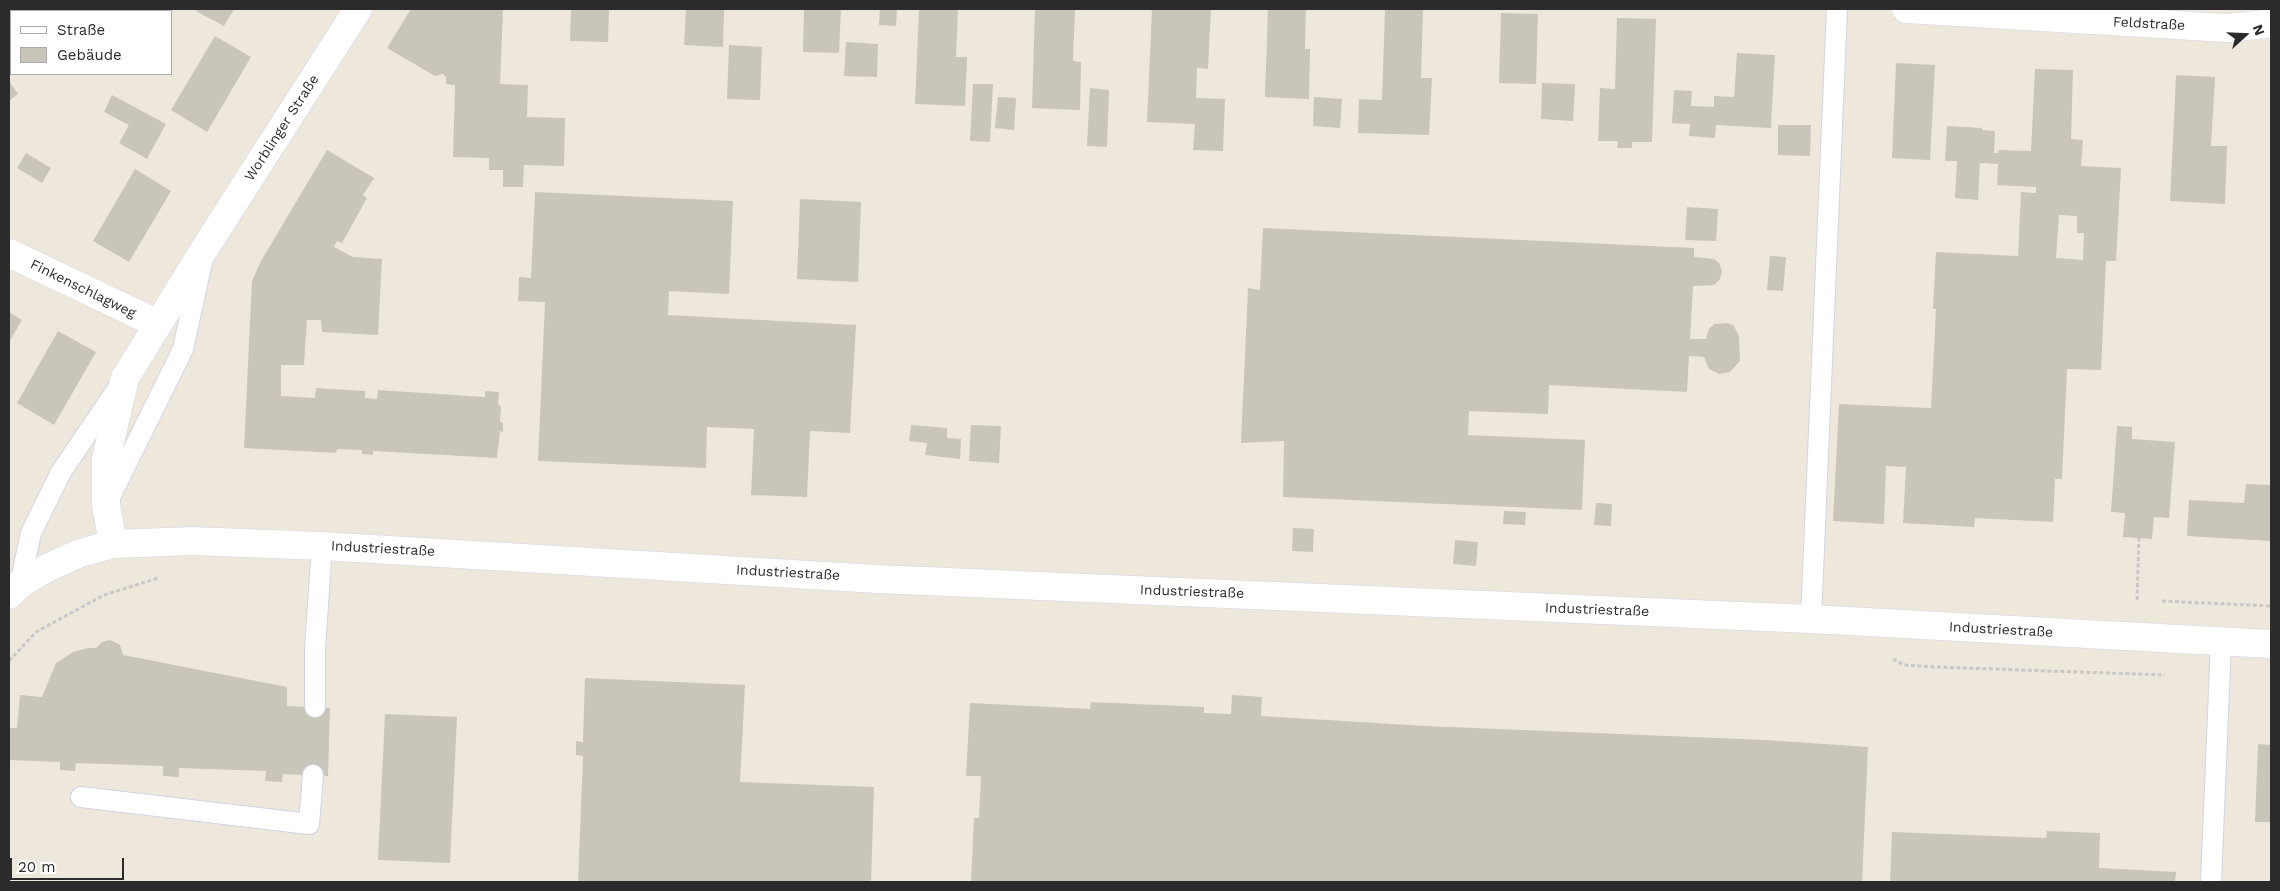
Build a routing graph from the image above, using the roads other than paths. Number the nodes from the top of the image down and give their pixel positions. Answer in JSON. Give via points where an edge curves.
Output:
{"nodes":[{"id":1,"x":358,"y":9,"type":"edge"},
{"id":2,"x":1837,"y":9,"type":"edge"},
{"id":3,"x":1906,"y":9,"type":"edge"},
{"id":4,"x":2271,"y":20,"type":"edge"},
{"id":5,"x":205,"y":248,"type":"junction"},
{"id":6,"x":9,"y":253,"type":"edge"},
{"id":7,"x":158,"y":324,"type":"junction"},
{"id":8,"x":125,"y":378,"type":"junction"},
{"id":9,"x":106,"y":505,"type":"junction"},
{"id":10,"x":113,"y":544,"type":"junction"},
{"id":11,"x":322,"y":546,"type":"junction"},
{"id":12,"x":14,"y":590,"type":"edge"},
{"id":13,"x":1810,"y":619,"type":"junction"},
{"id":14,"x":2222,"y":642,"type":"junction"},
{"id":15,"x":2271,"y":644,"type":"edge"},
{"id":16,"x":315,"y":707,"type":"dead end"},
{"id":17,"x":313,"y":775,"type":"dead end"},
{"id":18,"x":81,"y":797,"type":"dead end"},
{"id":19,"x":2211,"y":882,"type":"edge"}],
"edges":[{"from":1,"to":5,"type":"street","name":"Worblinger Straße"},
{"from":2,"to":13,"type":"lane"},
{"from":3,"to":4,"type":"street","name":"Feldstraße","via":[[2228,28],[2266,24]]},
{"from":5,"to":7,"type":"street","name":"Worblinger Straße"},
{"from":5,"to":9,"type":"lane","name":"Worblinger Straße","via":[[183,348]]},
{"from":6,"to":7,"type":"street","name":"Finkenschlagweg"},
{"from":7,"to":8,"type":"street","name":"Worblinger Straße"},
{"from":8,"to":9,"type":"street","name":"Worblinger Straße","via":[[106,459]]},
{"from":8,"to":12,"type":"lane","name":"Worblinger Straße","via":[[61,472],[31,533]]},
{"from":9,"to":10,"type":"street","name":"Worblinger Straße"},
{"from":10,"to":11,"type":"street","name":"Industriestraße","via":[[192,541]]},
{"from":10,"to":12,"type":"street","name":"Worblinger Straße","via":[[80,553],[47,568]]},
{"from":11,"to":13,"type":"street","name":"Industriestraße","via":[[886,579]]},
{"from":11,"to":16,"type":"lane"},
{"from":13,"to":14,"type":"street","name":"Industriestraße"},
{"from":14,"to":15,"type":"street","name":"Industriestraße"},
{"from":14,"to":19,"type":"lane"},
{"from":17,"to":18,"type":"lane","via":[[309,824]]}]}
